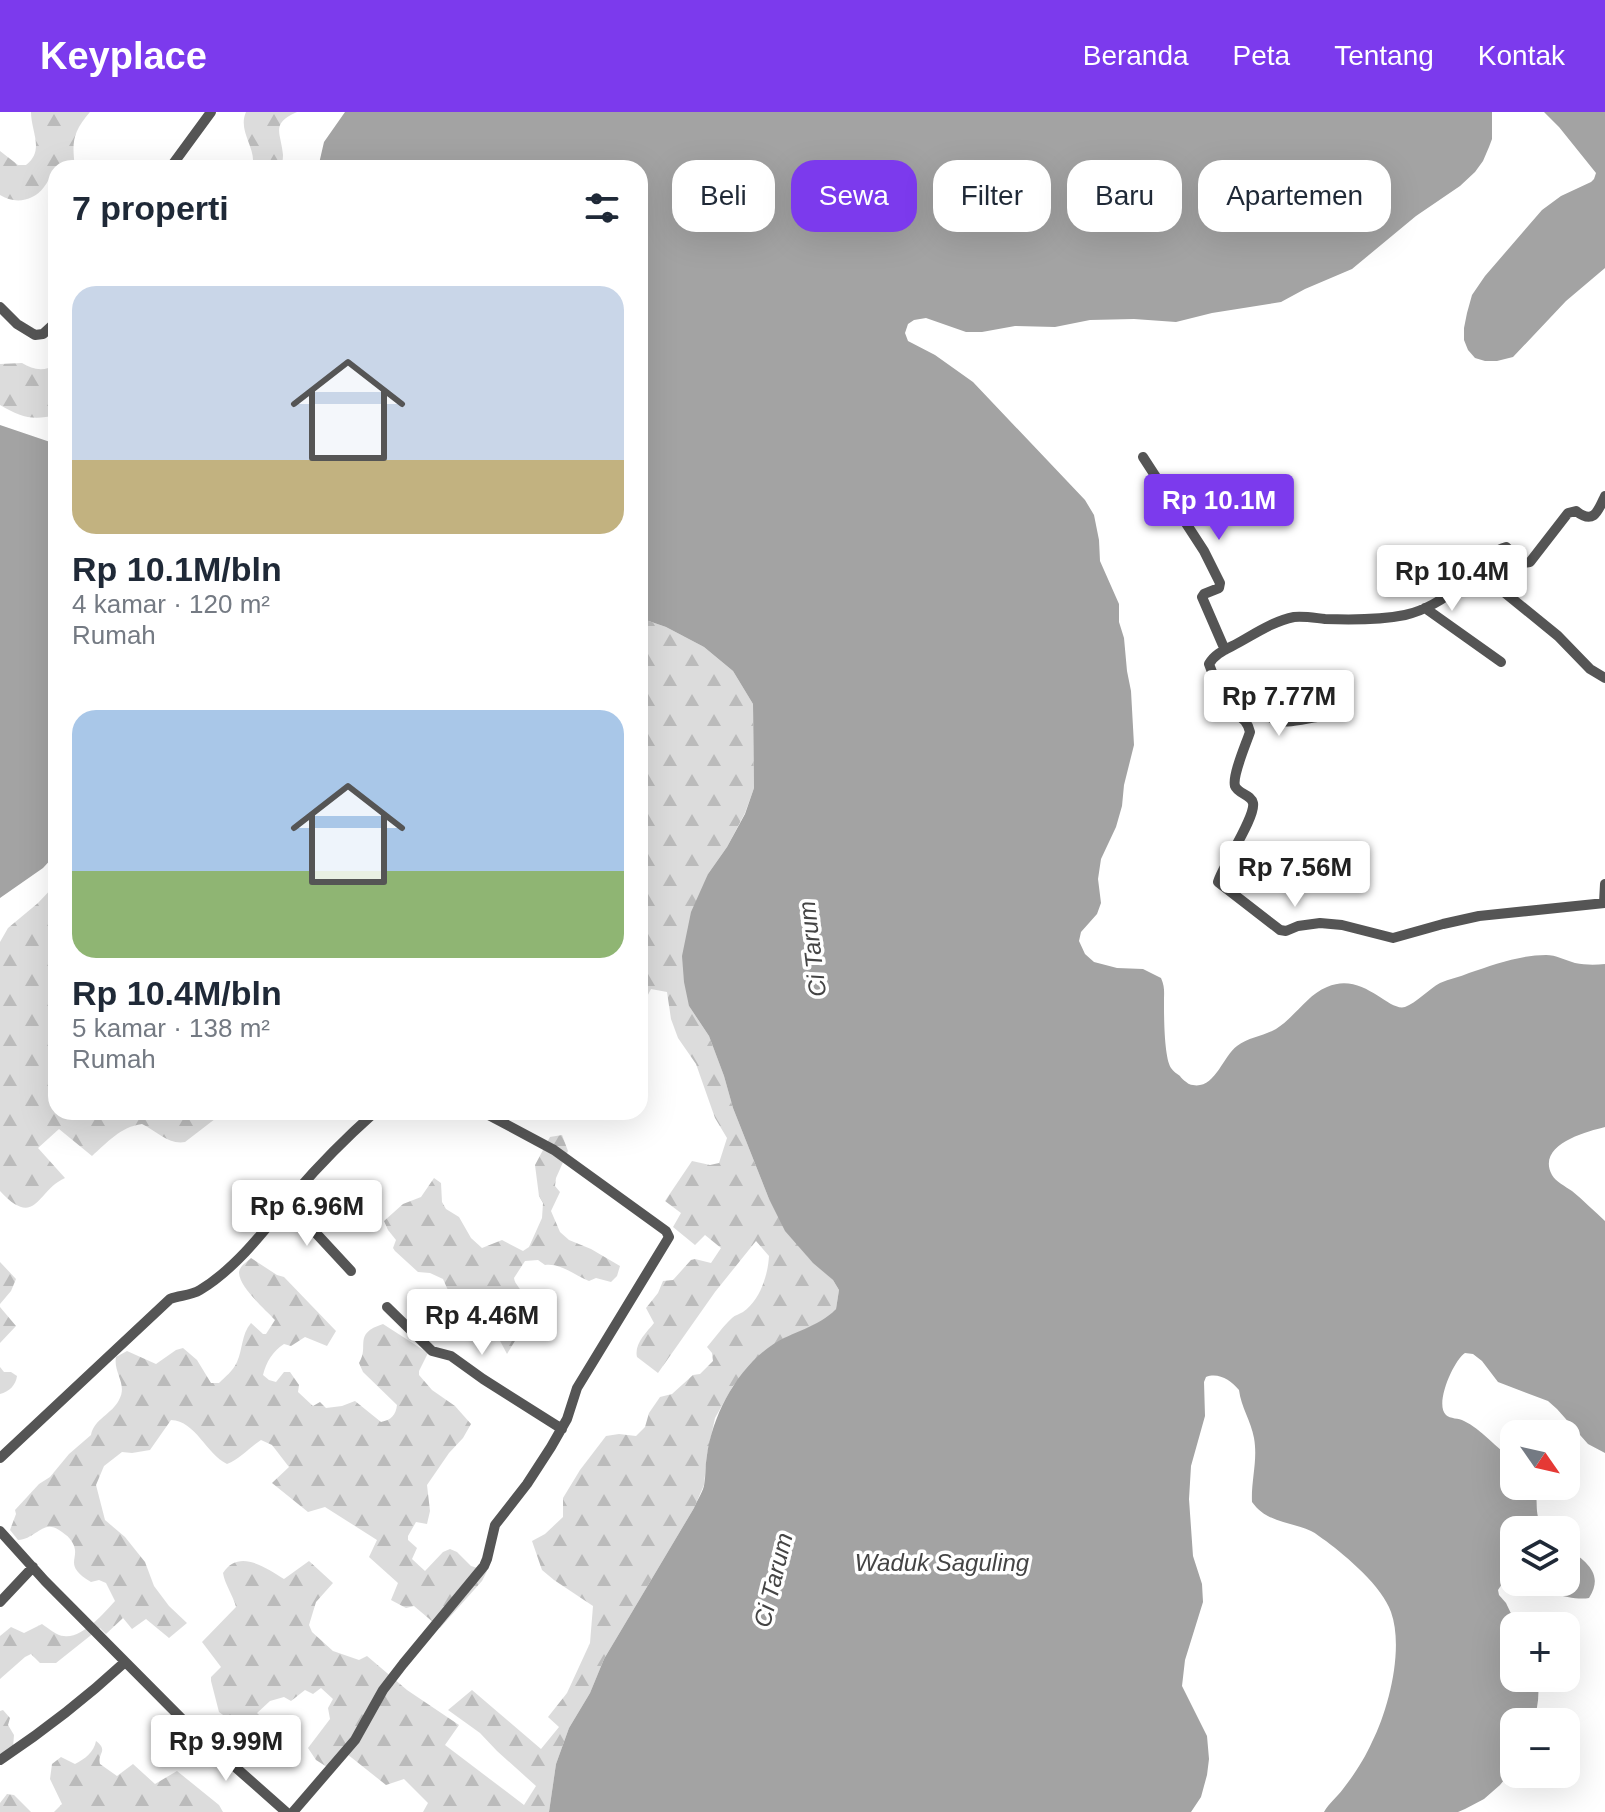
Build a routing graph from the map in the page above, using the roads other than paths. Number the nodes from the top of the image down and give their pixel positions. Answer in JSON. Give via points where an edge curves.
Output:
{"nodes":[{"id":1,"x":211,"y":112,"type":"edge"},
{"id":2,"x":176,"y":160,"type":"edge"},
{"id":3,"x":0,"y":307,"type":"edge"},
{"id":4,"x":48,"y":329,"type":"edge"},
{"id":5,"x":1143,"y":457,"type":"dead end"},
{"id":6,"x":1605,"y":496,"type":"edge"},
{"id":7,"x":1477,"y":570,"type":"junction"},
{"id":8,"x":1425,"y":608,"type":"junction"},
{"id":9,"x":1225,"y":650,"type":"junction"},
{"id":10,"x":1501,"y":662,"type":"dead end"},
{"id":11,"x":1605,"y":678,"type":"edge"},
{"id":12,"x":1233,"y":711,"type":"junction"},
{"id":13,"x":1317,"y":717,"type":"dead end"},
{"id":14,"x":1605,"y":884,"type":"edge"},
{"id":15,"x":1605,"y":903,"type":"edge"},
{"id":16,"x":367,"y":1120,"type":"edge"},
{"id":17,"x":498,"y":1120,"type":"edge"},
{"id":18,"x":288,"y":1203,"type":"junction"},
{"id":19,"x":351,"y":1271,"type":"dead end"},
{"id":20,"x":387,"y":1307,"type":"dead end"},
{"id":21,"x":562,"y":1429,"type":"junction"},
{"id":22,"x":0,"y":1458,"type":"edge"},
{"id":23,"x":0,"y":1531,"type":"edge"},
{"id":24,"x":33,"y":1567,"type":"junction"},
{"id":25,"x":0,"y":1602,"type":"edge"},
{"id":26,"x":125,"y":1662,"type":"junction"},
{"id":27,"x":0,"y":1760,"type":"edge"},
{"id":28,"x":286,"y":1812,"type":"edge"},
{"id":29,"x":293,"y":1812,"type":"edge"}],
"edges":[{"from":1,"to":2,"type":"street"},
{"from":3,"to":4,"type":"street","via":[[35,335]]},
{"from":5,"to":9,"type":"street","via":[[1220,583],[1202,597]]},
{"from":6,"to":7,"type":"street","via":[[1592,517],[1568,513],[1530,562],[1523,563],[1502,548]]},
{"from":7,"to":8,"type":"street"},
{"from":7,"to":11,"type":"street"},
{"from":8,"to":9,"type":"street","via":[[1369,619],[1291,618]]},
{"from":8,"to":10,"type":"street"},
{"from":9,"to":12,"type":"street","via":[[1209,664],[1223,701]]},
{"from":12,"to":13,"type":"street","via":[[1247,697],[1276,720]]},
{"from":12,"to":15,"type":"street","via":[[1250,732],[1235,784],[1253,803],[1218,882],[1280,930],[1320,923],[1393,938],[1479,916]]},
{"from":14,"to":15,"type":"street"},
{"from":16,"to":18,"type":"street"},
{"from":17,"to":21,"type":"street","via":[[576,1164],[668,1235],[577,1388]]},
{"from":18,"to":19,"type":"street"},
{"from":18,"to":22,"type":"street","via":[[233,1263],[196,1292],[170,1299]]},
{"from":20,"to":21,"type":"street","via":[[432,1351],[456,1359]]},
{"from":21,"to":29,"type":"street","via":[[495,1525],[484,1566],[383,1690],[355,1740]]},
{"from":23,"to":24,"type":"street"},
{"from":24,"to":25,"type":"street"},
{"from":24,"to":26,"type":"street"},
{"from":26,"to":27,"type":"street","via":[[45,1730]]},
{"from":26,"to":28,"type":"street"}]}
